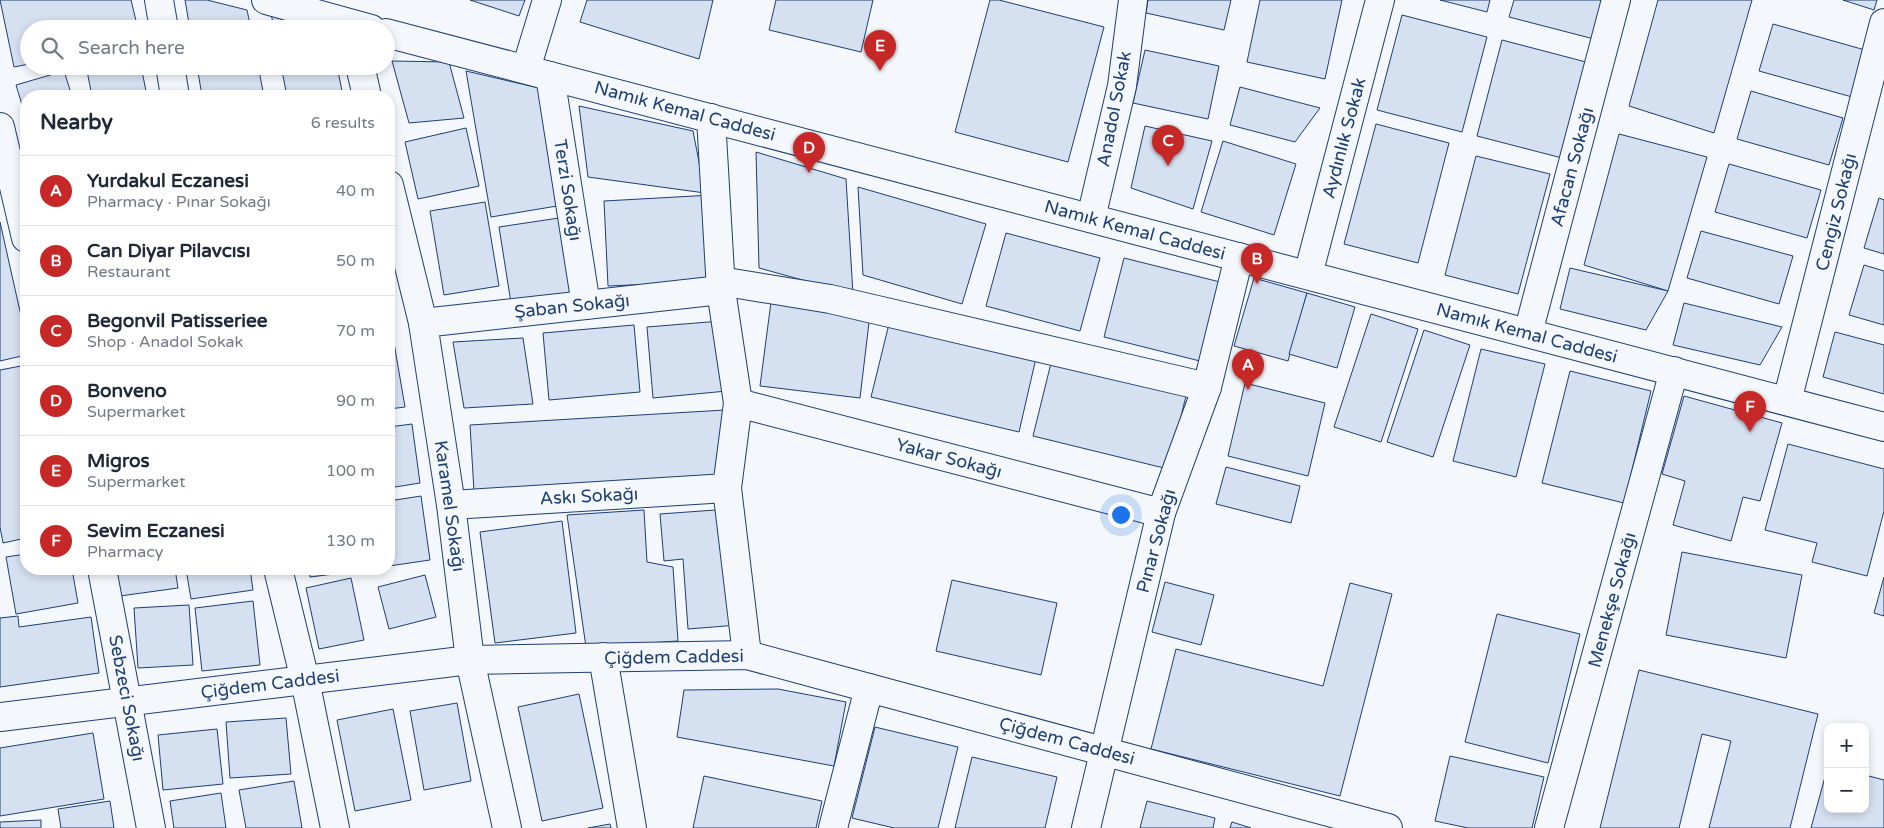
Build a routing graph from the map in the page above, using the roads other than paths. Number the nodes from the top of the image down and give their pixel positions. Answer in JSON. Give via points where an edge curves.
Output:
{"nodes":[{"id":1,"x":159,"y":0,"type":"edge"},
{"id":2,"x":266,"y":0,"type":"edge"},
{"id":3,"x":547,"y":0,"type":"edge"},
{"id":4,"x":1133,"y":0,"type":"edge"},
{"id":5,"x":1380,"y":0,"type":"edge"},
{"id":6,"x":1616,"y":0,"type":"edge"},
{"id":7,"x":308,"y":6,"type":"edge"},
{"id":8,"x":162,"y":20,"type":"edge"},
{"id":9,"x":341,"y":20,"type":"edge"},
{"id":10,"x":1884,"y":23,"type":"edge"},
{"id":11,"x":395,"y":35,"type":"edge"},
{"id":12,"x":538,"y":72,"type":"junction"},
{"id":13,"x":172,"y":75,"type":"edge"},
{"id":14,"x":362,"y":75,"type":"edge"},
{"id":15,"x":174,"y":90,"type":"edge"},
{"id":16,"x":366,"y":90,"type":"edge"},
{"id":17,"x":711,"y":118,"type":"junction"},
{"id":18,"x":0,"y":127,"type":"edge"},
{"id":19,"x":395,"y":210,"type":"edge"},
{"id":20,"x":20,"y":212,"type":"edge"},
{"id":21,"x":1091,"y":218,"type":"junction"},
{"id":22,"x":1239,"y":257,"type":"junction"},
{"id":23,"x":1308,"y":275,"type":"junction"},
{"id":24,"x":721,"y":286,"type":"junction"},
{"id":25,"x":586,"y":304,"type":"junction"},
{"id":26,"x":422,"y":323,"type":"junction"},
{"id":27,"x":1528,"y":333,"type":"junction"},
{"id":28,"x":1674,"y":371,"type":"junction"},
{"id":29,"x":1207,"y":387,"type":"junction"},
{"id":30,"x":1787,"y":401,"type":"junction"},
{"id":31,"x":738,"y":404,"type":"junction"},
{"id":32,"x":1884,"y":427,"type":"edge"},
{"id":33,"x":727,"y":488,"type":"junction"},
{"id":34,"x":451,"y":504,"type":"junction"},
{"id":35,"x":1161,"y":513,"type":"junction"},
{"id":36,"x":103,"y":575,"type":"edge"},
{"id":37,"x":279,"y":575,"type":"edge"},
{"id":38,"x":747,"y":654,"type":"junction"},
{"id":39,"x":603,"y":657,"type":"junction"},
{"id":40,"x":470,"y":660,"type":"junction"},
{"id":41,"x":305,"y":680,"type":"junction"},
{"id":42,"x":869,"y":688,"type":"junction"},
{"id":43,"x":128,"y":701,"type":"junction"},
{"id":44,"x":0,"y":717,"type":"edge"},
{"id":45,"x":1103,"y":751,"type":"junction"},
{"id":46,"x":1325,"y":820,"type":"edge"},
{"id":47,"x":152,"y":828,"type":"edge"},
{"id":48,"x":334,"y":828,"type":"edge"},
{"id":49,"x":508,"y":828,"type":"edge"},
{"id":50,"x":632,"y":828,"type":"edge"},
{"id":51,"x":834,"y":828,"type":"edge"},
{"id":52,"x":1086,"y":828,"type":"edge"},
{"id":53,"x":1388,"y":828,"type":"edge"},
{"id":54,"x":1549,"y":828,"type":"edge"}],
"edges":[{"from":1,"to":8,"type":"street"},
{"from":2,"to":7,"type":"street"},
{"from":3,"to":12,"type":"street"},
{"from":4,"to":21,"type":"street","name":"Anadol Sokak","via":[[1122,86]]},
{"from":5,"to":23,"type":"street","name":"Aydınlık Sokak"},
{"from":6,"to":27,"type":"street","name":"Afacan Sokağı"},
{"from":7,"to":9,"type":"street"},
{"from":10,"to":30,"type":"street","name":"Cengiz Sokağı"},
{"from":11,"to":12,"type":"street","name":"Namık Kemal Caddesi"},
{"from":12,"to":17,"type":"street","name":"Namık Kemal Caddesi"},
{"from":12,"to":25,"type":"street","name":"Terzi Sokağı"},
{"from":13,"to":15,"type":"street"},
{"from":14,"to":16,"type":"street"},
{"from":17,"to":21,"type":"street","name":"Namık Kemal Caddesi"},
{"from":17,"to":24,"type":"street"},
{"from":18,"to":20,"type":"street"},
{"from":19,"to":26,"type":"street","name":"Karamel Sokağı"},
{"from":21,"to":22,"type":"street","name":"Namık Kemal Caddesi"},
{"from":22,"to":23,"type":"street","name":"Namık Kemal Caddesi"},
{"from":22,"to":29,"type":"street","name":"Pınar Sokağı"},
{"from":23,"to":27,"type":"street","name":"Namık Kemal Caddesi"},
{"from":24,"to":25,"type":"street","name":"Şaban Sokağı"},
{"from":24,"to":29,"type":"street","name":"Şaban Sokağı","via":[[830,299]]},
{"from":24,"to":31,"type":"street"},
{"from":25,"to":26,"type":"street","name":"Şaban Sokağı"},
{"from":26,"to":34,"type":"street","name":"Karamel Sokağı"},
{"from":27,"to":28,"type":"street","name":"Namık Kemal Caddesi"},
{"from":28,"to":30,"type":"street","name":"Namık Kemal Caddesi"},
{"from":28,"to":54,"type":"street","name":"Menekşe Sokağı"},
{"from":29,"to":35,"type":"street","name":"Pınar Sokağı"},
{"from":30,"to":32,"type":"street","name":"Namık Kemal Caddesi"},
{"from":31,"to":33,"type":"street"},
{"from":31,"to":35,"type":"street","name":"Yakar Sokağı"},
{"from":33,"to":34,"type":"street","name":"Askı Sokağı"},
{"from":33,"to":38,"type":"street"},
{"from":34,"to":40,"type":"street","name":"Karamel Sokağı"},
{"from":35,"to":45,"type":"street","name":"Pınar Sokağı"},
{"from":36,"to":43,"type":"street","name":"Sebzeci Sokağı"},
{"from":37,"to":41,"type":"street"},
{"from":38,"to":39,"type":"street","name":"Çiğdem Caddesi"},
{"from":38,"to":42,"type":"street","name":"Çiğdem Caddesi"},
{"from":39,"to":40,"type":"street","name":"Çiğdem Caddesi"},
{"from":39,"to":50,"type":"street"},
{"from":40,"to":41,"type":"street","name":"Çiğdem Caddesi"},
{"from":40,"to":49,"type":"street","name":"Karamel Sokağı"},
{"from":41,"to":43,"type":"street","name":"Çiğdem Caddesi"},
{"from":41,"to":48,"type":"street"},
{"from":42,"to":45,"type":"street","name":"Çiğdem Caddesi"},
{"from":42,"to":51,"type":"street"},
{"from":43,"to":44,"type":"street","name":"Çiğdem Caddesi"},
{"from":43,"to":47,"type":"street","name":"Sebzeci Sokağı"},
{"from":45,"to":46,"type":"street","name":"Çiğdem Caddesi"},
{"from":45,"to":52,"type":"street","name":"Pınar Sokağı"},
{"from":46,"to":53,"type":"street","name":"Çiğdem Caddesi"}]}
